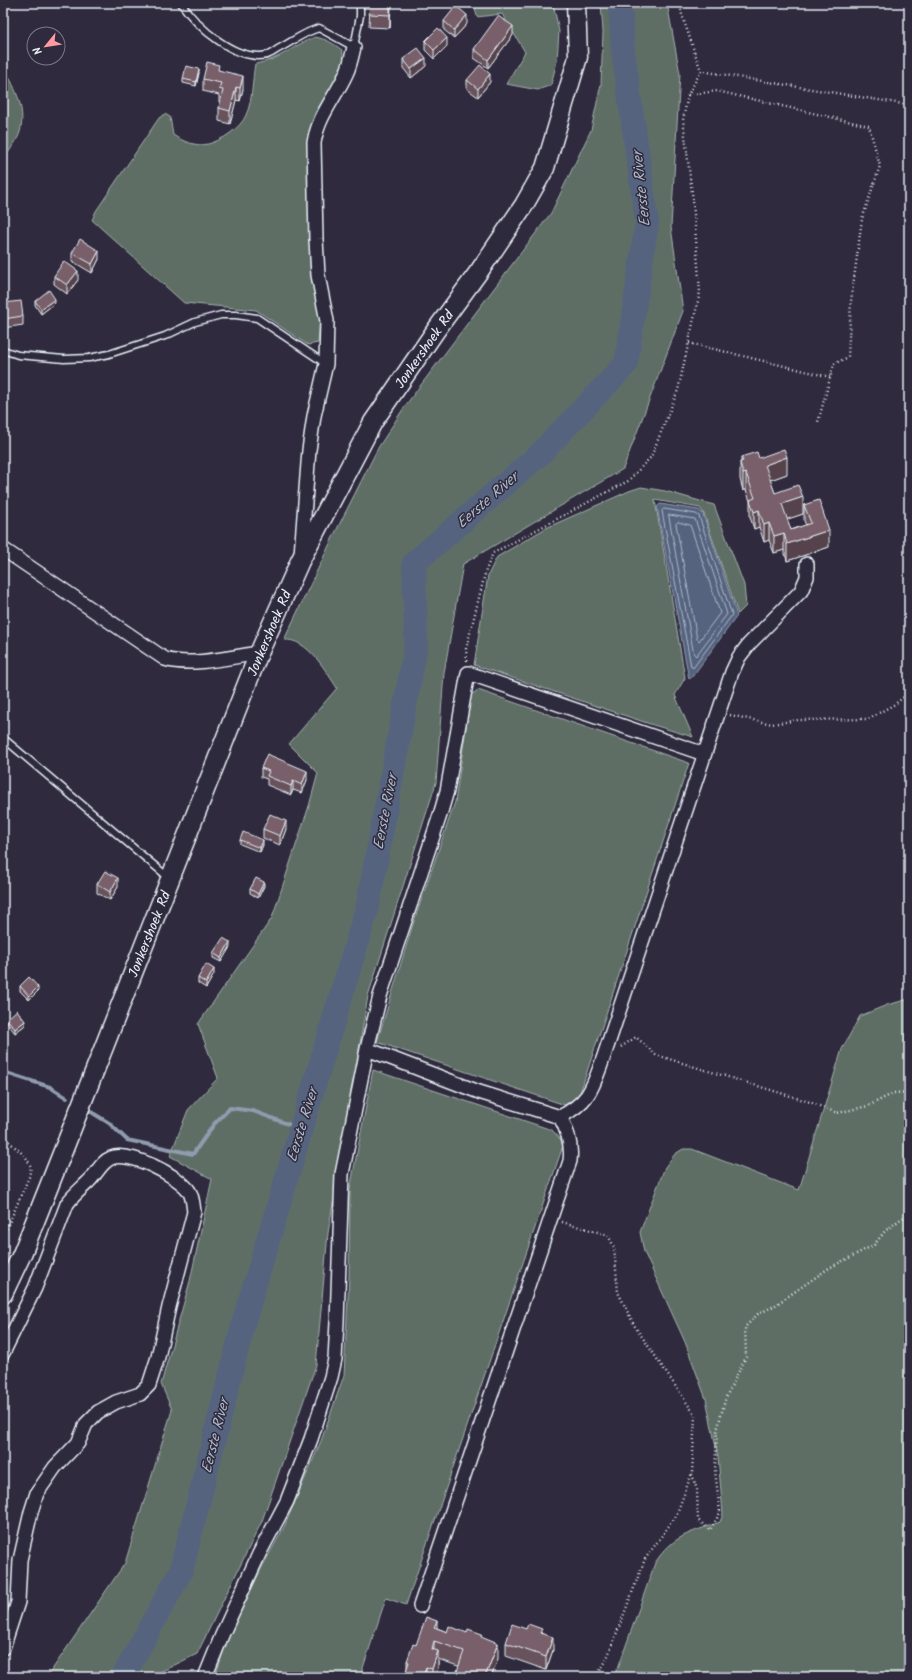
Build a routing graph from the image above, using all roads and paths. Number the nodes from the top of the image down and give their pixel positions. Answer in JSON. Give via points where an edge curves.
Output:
{"nodes":[{"id":1,"x":181,"y":3,"type":"edge"},
{"id":2,"x":360,"y":3,"type":"edge"},
{"id":3,"x":576,"y":3,"type":"edge"},
{"id":4,"x":680,"y":3,"type":"edge"},
{"id":5,"x":354,"y":47,"type":"junction"},
{"id":6,"x":701,"y":71,"type":"junction"},
{"id":7,"x":688,"y":95,"type":"junction"},
{"id":8,"x":909,"y":105,"type":"edge"},
{"id":9,"x":689,"y":343,"type":"junction"},
{"id":10,"x":3,"y":350,"type":"edge"},
{"id":11,"x":326,"y":364,"type":"junction"},
{"id":12,"x":830,"y":377,"type":"junction"},
{"id":13,"x":818,"y":422,"type":"dead end"},
{"id":14,"x":3,"y":549,"type":"edge"},
{"id":15,"x":300,"y":561,"type":"junction"},
{"id":16,"x":806,"y":564,"type":"dead end"},
{"id":17,"x":259,"y":653,"type":"junction"},
{"id":18,"x":468,"y":673,"type":"junction"},
{"id":19,"x":909,"y":693,"type":"edge"},
{"id":20,"x":718,"y":712,"type":"junction"},
{"id":21,"x":3,"y":738,"type":"edge"},
{"id":22,"x":704,"y":754,"type":"junction"},
{"id":23,"x":171,"y":880,"type":"junction"},
{"id":24,"x":367,"y":1049,"type":"junction"},
{"id":25,"x":603,"y":1059,"type":"junction"},
{"id":26,"x":909,"y":1092,"type":"edge"},
{"id":27,"x":560,"y":1118,"type":"junction"},
{"id":28,"x":3,"y":1136,"type":"edge"},
{"id":29,"x":909,"y":1216,"type":"edge"},
{"id":30,"x":551,"y":1218,"type":"junction"},
{"id":31,"x":3,"y":1237,"type":"edge"},
{"id":32,"x":3,"y":1294,"type":"edge"},
{"id":33,"x":3,"y":1353,"type":"edge"},
{"id":34,"x":692,"y":1474,"type":"junction"},
{"id":35,"x":420,"y":1606,"type":"dead end"},
{"id":36,"x":3,"y":1648,"type":"edge"},
{"id":37,"x":205,"y":1677,"type":"edge"},
{"id":38,"x":596,"y":1677,"type":"edge"}],
"edges":[{"from":1,"to":5,"type":"lane","via":[[208,32],[241,54],[267,55],[308,31],[319,28]]},
{"from":2,"to":5,"type":"lane"},
{"from":3,"to":15,"type":"street","name":"Jonkershoek Rd","via":[[578,57],[545,168],[498,244],[373,422]]},
{"from":4,"to":6,"type":"path"},
{"from":5,"to":11,"type":"street","via":[[346,74],[322,115],[314,143],[318,268],[327,320]]},
{"from":6,"to":7,"type":"path"},
{"from":6,"to":8,"type":"path"},
{"from":7,"to":9,"type":"path","via":[[683,120],[694,201],[700,292]]},
{"from":7,"to":12,"type":"path","via":[[717,91],[869,126],[880,166],[862,219],[848,357],[834,364]]},
{"from":9,"to":12,"type":"path"},
{"from":9,"to":18,"type":"path","via":[[678,390],[651,457],[628,481],[493,553],[486,570],[466,649]]},
{"from":10,"to":11,"type":"lane","via":[[18,354],[89,358],[165,336],[195,322],[221,315],[236,315],[257,318]]},
{"from":11,"to":15,"type":"street","via":[[309,450]]},
{"from":12,"to":13,"type":"path"},
{"from":14,"to":17,"type":"street","via":[[165,659],[192,662]]},
{"from":15,"to":17,"type":"street","name":"Jonkershoek Rd"},
{"from":16,"to":20,"type":"street","via":[[807,577],[801,591],[749,644],[739,658]]},
{"from":17,"to":23,"type":"street","name":"Jonkershoek Rd"},
{"from":18,"to":22,"type":"street"},
{"from":18,"to":24,"type":"street","via":[[447,791],[389,966]]},
{"from":19,"to":20,"type":"path","via":[[868,719],[798,720],[772,724]]},
{"from":20,"to":22,"type":"street"},
{"from":21,"to":23,"type":"lane"},
{"from":22,"to":25,"type":"street"},
{"from":23,"to":32,"type":"street","name":"Jonkershoek Rd","via":[[22,1254]]},
{"from":24,"to":27,"type":"street","via":[[479,1092]]},
{"from":24,"to":37,"type":"street","via":[[342,1174],[337,1322],[331,1377],[287,1501],[259,1554]]},
{"from":25,"to":26,"type":"path","via":[[636,1037],[656,1055],[810,1102],[837,1113],[868,1106],[894,1093]]},
{"from":25,"to":27,"type":"street","via":[[587,1097],[574,1110]]},
{"from":27,"to":30,"type":"street","via":[[571,1150],[570,1161]]},
{"from":28,"to":31,"type":"path","via":[[26,1157],[30,1167],[29,1177]]},
{"from":29,"to":34,"type":"path","via":[[902,1218],[885,1231],[874,1245],[829,1268],[758,1314],[745,1327],[746,1357],[726,1397],[717,1430],[715,1470],[720,1513],[710,1530],[698,1520],[697,1490]]},
{"from":30,"to":34,"type":"path","via":[[608,1235],[614,1247],[618,1292],[634,1325],[694,1414]]},
{"from":30,"to":35,"type":"street"},
{"from":33,"to":36,"type":"street","via":[[35,1288],[67,1204],[103,1164],[111,1158],[124,1156],[175,1177],[184,1185],[193,1200],[194,1212],[149,1385],[140,1394],[116,1402],[98,1412],[86,1424],[78,1443],[37,1493],[20,1560],[18,1602]]},
{"from":34,"to":38,"type":"path","via":[[676,1516],[645,1559],[606,1661]]}]}
